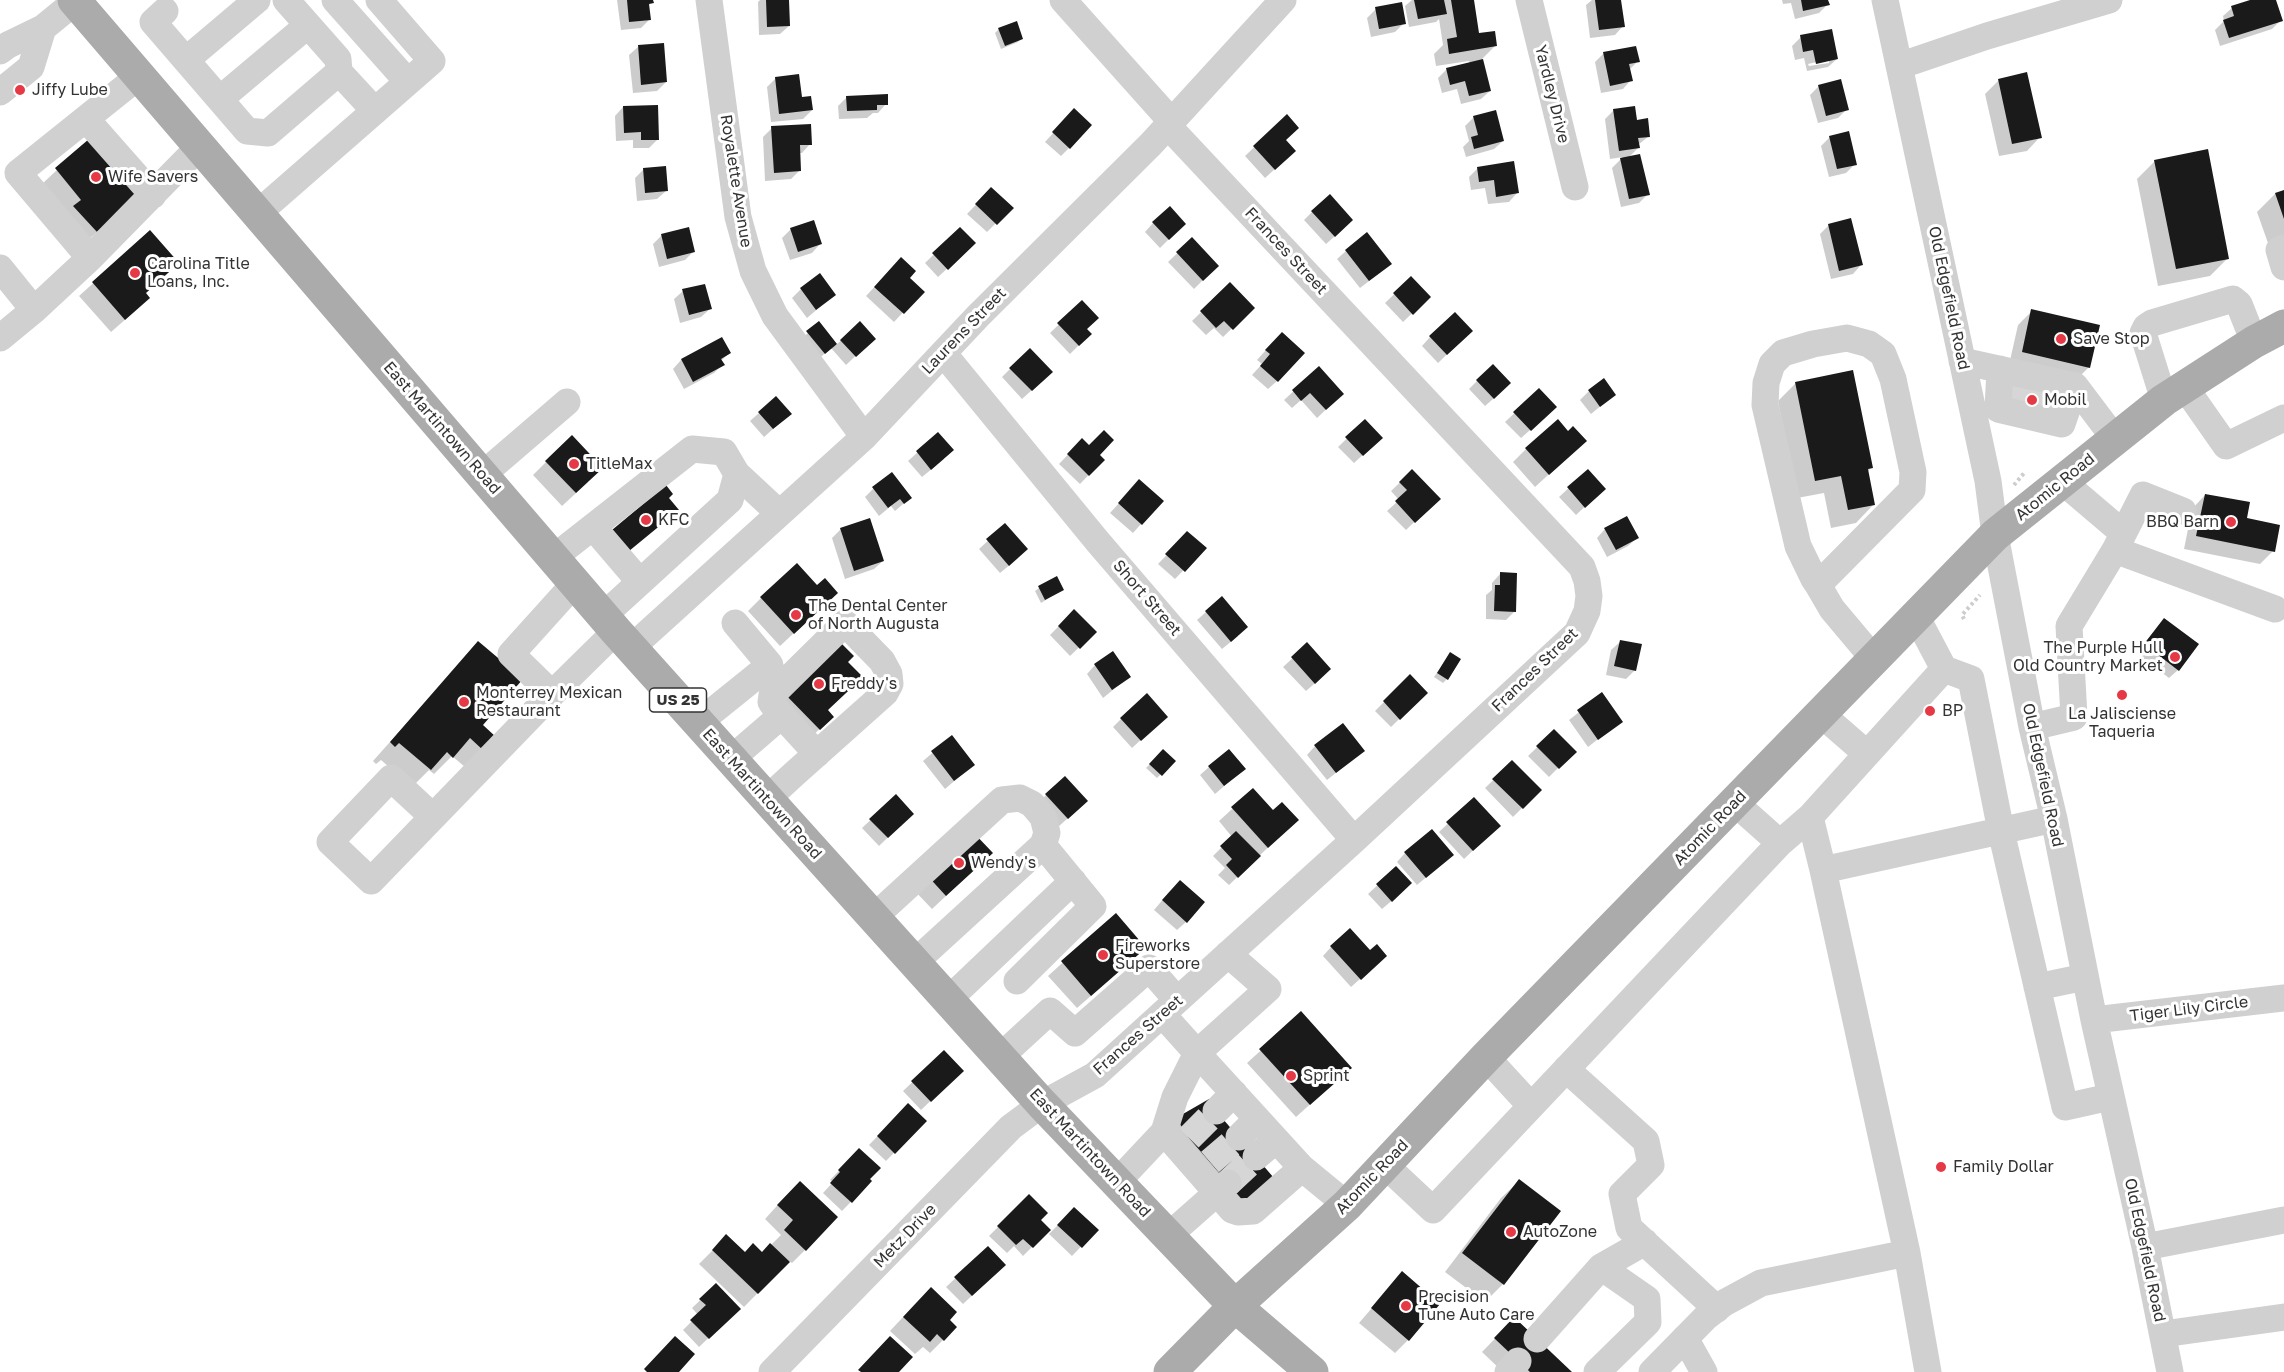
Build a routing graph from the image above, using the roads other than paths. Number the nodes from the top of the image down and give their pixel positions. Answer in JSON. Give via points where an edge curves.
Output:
{"nodes":[{"id":1,"x":257,"y":0,"type":"edge"},
{"id":2,"x":286,"y":0,"type":"edge"},
{"id":3,"x":335,"y":0,"type":"edge"},
{"id":4,"x":379,"y":0,"type":"edge"},
{"id":5,"x":709,"y":0,"type":"edge"},
{"id":6,"x":1063,"y":0,"type":"edge"},
{"id":7,"x":1283,"y":0,"type":"edge"},
{"id":8,"x":1529,"y":0,"type":"edge"},
{"id":9,"x":1885,"y":0,"type":"edge"},
{"id":10,"x":2109,"y":0,"type":"edge"},
{"id":11,"x":83,"y":3,"type":"edge"},
{"id":12,"x":165,"y":11,"type":"dead end"},
{"id":13,"x":308,"y":25,"type":"junction"},
{"id":14,"x":43,"y":28,"type":"junction"},
{"id":15,"x":0,"y":51,"type":"edge"},
{"id":16,"x":186,"y":60,"type":"junction"},
{"id":17,"x":1899,"y":66,"type":"junction"},
{"id":18,"x":32,"y":67,"type":"junction"},
{"id":19,"x":339,"y":72,"type":"junction"},
{"id":20,"x":139,"y":76,"type":"junction"},
{"id":21,"x":408,"y":82,"type":"junction"},
{"id":22,"x":0,"y":92,"type":"edge"},
{"id":23,"x":220,"y":99,"type":"junction"},
{"id":24,"x":0,"y":103,"type":"edge"},
{"id":25,"x":375,"y":111,"type":"junction"},
{"id":26,"x":86,"y":119,"type":"junction"},
{"id":27,"x":1170,"y":124,"type":"junction"},
{"id":28,"x":200,"y":146,"type":"junction"},
{"id":29,"x":44,"y":153,"type":"junction"},
{"id":30,"x":9,"y":181,"type":"edge"},
{"id":31,"x":1575,"y":187,"type":"dead end"},
{"id":32,"x":153,"y":195,"type":"junction"},
{"id":33,"x":258,"y":213,"type":"junction"},
{"id":34,"x":2284,"y":248,"type":"edge"},
{"id":35,"x":87,"y":253,"type":"junction"},
{"id":36,"x":2284,"y":267,"type":"edge"},
{"id":37,"x":0,"y":268,"type":"edge"},
{"id":38,"x":34,"y":310,"type":"junction"},
{"id":39,"x":2284,"y":326,"type":"edge"},
{"id":40,"x":0,"y":338,"type":"edge"},
{"id":41,"x":2254,"y":342,"type":"junction"},
{"id":42,"x":943,"y":353,"type":"junction"},
{"id":43,"x":1962,"y":361,"type":"junction"},
{"id":44,"x":2075,"y":386,"type":"junction"},
{"id":45,"x":2174,"y":393,"type":"junction"},
{"id":46,"x":2030,"y":395,"type":"junction"},
{"id":47,"x":567,"y":402,"type":"dead end"},
{"id":48,"x":2284,"y":418,"type":"edge"},
{"id":49,"x":864,"y":437,"type":"junction"},
{"id":50,"x":2115,"y":439,"type":"junction"},
{"id":51,"x":737,"y":474,"type":"junction"},
{"id":52,"x":482,"y":475,"type":"junction"},
{"id":53,"x":2063,"y":482,"type":"junction"},
{"id":54,"x":2183,"y":511,"type":"dead end"},
{"id":55,"x":779,"y":513,"type":"junction"},
{"id":56,"x":593,"y":527,"type":"junction"},
{"id":57,"x":1995,"y":535,"type":"junction"},
{"id":58,"x":2119,"y":541,"type":"junction"},
{"id":59,"x":553,"y":558,"type":"junction"},
{"id":60,"x":640,"y":582,"type":"junction"},
{"id":61,"x":575,"y":583,"type":"junction"},
{"id":62,"x":1818,"y":585,"type":"junction"},
{"id":63,"x":2275,"y":609,"type":"dead end"},
{"id":64,"x":1916,"y":616,"type":"junction"},
{"id":65,"x":735,"y":623,"type":"dead end"},
{"id":66,"x":617,"y":632,"type":"junction"},
{"id":67,"x":1874,"y":659,"type":"junction"},
{"id":68,"x":1944,"y":669,"type":"junction"},
{"id":69,"x":552,"y":694,"type":"junction"},
{"id":70,"x":1821,"y":714,"type":"junction"},
{"id":71,"x":782,"y":716,"type":"junction"},
{"id":72,"x":698,"y":723,"type":"junction"},
{"id":73,"x":2032,"y":727,"type":"junction"},
{"id":74,"x":817,"y":754,"type":"junction"},
{"id":75,"x":1867,"y":754,"type":"junction"},
{"id":76,"x":731,"y":759,"type":"junction"},
{"id":77,"x":767,"y":799,"type":"junction"},
{"id":78,"x":1735,"y":803,"type":"junction"},
{"id":79,"x":433,"y":817,"type":"dead end"},
{"id":80,"x":1810,"y":817,"type":"junction"},
{"id":81,"x":2054,"y":819,"type":"junction"},
{"id":82,"x":2001,"y":831,"type":"junction"},
{"id":83,"x":1354,"y":840,"type":"junction"},
{"id":84,"x":1780,"y":843,"type":"junction"},
{"id":85,"x":1043,"y":845,"type":"junction"},
{"id":86,"x":1823,"y":870,"type":"junction"},
{"id":87,"x":1072,"y":881,"type":"junction"},
{"id":88,"x":874,"y":917,"type":"junction"},
{"id":89,"x":1228,"y":954,"type":"junction"},
{"id":90,"x":993,"y":958,"type":"junction"},
{"id":91,"x":915,"y":962,"type":"junction"},
{"id":92,"x":2085,"y":977,"type":"junction"},
{"id":93,"x":1017,"y":981,"type":"junction"},
{"id":94,"x":2037,"y":987,"type":"junction"},
{"id":95,"x":2284,"y":998,"type":"edge"},
{"id":96,"x":948,"y":1000,"type":"junction"},
{"id":97,"x":1169,"y":1007,"type":"junction"},
{"id":98,"x":1050,"y":1011,"type":"junction"},
{"id":99,"x":2094,"y":1020,"type":"junction"},
{"id":100,"x":1197,"y":1053,"type":"junction"},
{"id":101,"x":1000,"y":1057,"type":"junction"},
{"id":102,"x":1486,"y":1057,"type":"junction"},
{"id":103,"x":1566,"y":1069,"type":"junction"},
{"id":104,"x":2110,"y":1097,"type":"junction"},
{"id":105,"x":1042,"y":1104,"type":"junction"},
{"id":106,"x":1531,"y":1106,"type":"junction"},
{"id":107,"x":1177,"y":1140,"type":"junction"},
{"id":108,"x":1385,"y":1165,"type":"junction"},
{"id":109,"x":1302,"y":1168,"type":"junction"},
{"id":110,"x":1213,"y":1178,"type":"junction"},
{"id":111,"x":1117,"y":1182,"type":"junction"},
{"id":112,"x":1347,"y":1205,"type":"junction"},
{"id":113,"x":2284,"y":1220,"type":"edge"},
{"id":114,"x":1168,"y":1236,"type":"junction"},
{"id":115,"x":1645,"y":1242,"type":"junction"},
{"id":116,"x":2145,"y":1247,"type":"junction"},
{"id":117,"x":1907,"y":1253,"type":"junction"},
{"id":118,"x":1601,"y":1267,"type":"junction"},
{"id":119,"x":1672,"y":1267,"type":"junction"},
{"id":120,"x":1647,"y":1299,"type":"junction"},
{"id":121,"x":1235,"y":1306,"type":"junction"},
{"id":122,"x":1717,"y":1309,"type":"junction"},
{"id":123,"x":2284,"y":1317,"type":"edge"},
{"id":124,"x":2163,"y":1334,"type":"junction"},
{"id":125,"x":1685,"y":1338,"type":"junction"},
{"id":126,"x":1537,"y":1339,"type":"dead end"},
{"id":127,"x":772,"y":1372,"type":"edge"},
{"id":128,"x":1170,"y":1372,"type":"edge"},
{"id":129,"x":1312,"y":1372,"type":"edge"},
{"id":130,"x":1597,"y":1372,"type":"edge"},
{"id":131,"x":1652,"y":1372,"type":"edge"},
{"id":132,"x":1704,"y":1372,"type":"edge"},
{"id":133,"x":1928,"y":1372,"type":"edge"},
{"id":134,"x":2170,"y":1372,"type":"edge"}],
"edges":[{"from":1,"to":16,"type":"street"},
{"from":2,"to":13,"type":"street"},
{"from":3,"to":21,"type":"street"},
{"from":4,"to":21,"type":"street","via":[[432,61]]},
{"from":5,"to":49,"type":"street","name":"Royalette Avenue","via":[[738,217],[753,271],[775,316]]},
{"from":6,"to":27,"type":"street","name":"Frances Street"},
{"from":7,"to":27,"type":"street","name":"Laurens Street"},
{"from":8,"to":31,"type":"street","name":"Yardley Drive"},
{"from":9,"to":17,"type":"street","name":"Old Edgefield Road"},
{"from":10,"to":17,"type":"street"},
{"from":11,"to":14,"type":"street"},
{"from":11,"to":20,"type":"main road","name":"East Martintown Road","number":"US 25"},
{"from":12,"to":16,"type":"street","via":[[153,22]]},
{"from":13,"to":19,"type":"street","via":[[338,59]]},
{"from":13,"to":23,"type":"street"},
{"from":14,"to":15,"type":"street"},
{"from":14,"to":18,"type":"street"},
{"from":16,"to":23,"type":"street"},
{"from":17,"to":43,"type":"street","name":"Old Edgefield Road"},
{"from":18,"to":22,"type":"street"},
{"from":18,"to":24,"type":"street","via":[[36,76]]},
{"from":19,"to":23,"type":"street","via":[[268,133],[247,130]]},
{"from":19,"to":25,"type":"street"},
{"from":20,"to":26,"type":"street"},
{"from":20,"to":28,"type":"main road","name":"East Martintown Road","number":"US 25"},
{"from":21,"to":25,"type":"street"},
{"from":25,"to":33,"type":"street"},
{"from":26,"to":29,"type":"street"},
{"from":26,"to":32,"type":"street"},
{"from":27,"to":42,"type":"street","name":"Laurens Street"},
{"from":27,"to":83,"type":"street","name":"Frances Street","via":[[1582,567],[1587,581],[1587,610],[1576,633]]},
{"from":28,"to":32,"type":"street"},
{"from":28,"to":33,"type":"main road","name":"East Martintown Road","number":"US 25"},
{"from":29,"to":30,"type":"street"},
{"from":29,"to":35,"type":"street","via":[[46,189],[80,227]]},
{"from":30,"to":35,"type":"street"},
{"from":32,"to":35,"type":"street"},
{"from":33,"to":52,"type":"main road","name":"East Martintown Road","number":"US 25"},
{"from":34,"to":36,"type":"street","via":[[2279,249]]},
{"from":35,"to":38,"type":"street"},
{"from":37,"to":38,"type":"street"},
{"from":38,"to":40,"type":"street"},
{"from":39,"to":41,"type":"main road","name":"Atomic Road"},
{"from":41,"to":45,"type":"main road","name":"Atomic Road"},
{"from":41,"to":45,"type":"street","via":[[2239,304],[2233,299],[2152,323],[2143,333]]},
{"from":42,"to":49,"type":"street","name":"Laurens Street"},
{"from":42,"to":83,"type":"street","name":"Short Street","via":[[1098,542]]},
{"from":43,"to":46,"type":"street"},
{"from":43,"to":57,"type":"street","name":"Old Edgefield Road","via":[[1988,481]]},
{"from":44,"to":46,"type":"street"},
{"from":44,"to":46,"type":"street","via":[[2062,424]]},
{"from":44,"to":50,"type":"street"},
{"from":45,"to":48,"type":"street","via":[[2226,446]]},
{"from":45,"to":50,"type":"main road","name":"Atomic Road"},
{"from":47,"to":52,"type":"street"},
{"from":49,"to":55,"type":"street","name":"Laurens Street"},
{"from":50,"to":53,"type":"main road","name":"Atomic Road"},
{"from":51,"to":55,"type":"street"},
{"from":51,"to":56,"type":"street","via":[[724,452],[692,449]]},
{"from":51,"to":60,"type":"street","via":[[730,500]]},
{"from":52,"to":59,"type":"main road","name":"East Martintown Road","number":"US 25"},
{"from":53,"to":57,"type":"main road","name":"Atomic Road"},
{"from":53,"to":58,"type":"street"},
{"from":54,"to":58,"type":"street","via":[[2143,495]]},
{"from":55,"to":66,"type":"street","name":"Laurens Street"},
{"from":56,"to":59,"type":"street"},
{"from":56,"to":60,"type":"street"},
{"from":57,"to":64,"type":"main road","name":"Atomic Road"},
{"from":57,"to":73,"type":"street","name":"Old Edgefield Road"},
{"from":58,"to":63,"type":"street"},
{"from":58,"to":73,"type":"street","via":[[2068,627],[2074,717]]},
{"from":59,"to":61,"type":"main road","name":"East Martintown Road","number":"US 25"},
{"from":60,"to":66,"type":"street"},
{"from":61,"to":66,"type":"main road","name":"East Martintown Road","number":"US 25"},
{"from":61,"to":69,"type":"street","via":[[511,654]]},
{"from":62,"to":62,"type":"street","via":[[1795,535],[1766,405],[1766,383],[1772,364],[1783,354],[1847,338],[1869,344],[1883,354],[1893,379],[1911,460],[1912,490]]},
{"from":62,"to":67,"type":"street","via":[[1832,609]]},
{"from":64,"to":67,"type":"main road","name":"Atomic Road"},
{"from":64,"to":68,"type":"street"},
{"from":65,"to":72,"type":"street","via":[[770,665]]},
{"from":66,"to":69,"type":"street"},
{"from":66,"to":72,"type":"main road","name":"East Martintown Road","number":"US 25"},
{"from":67,"to":70,"type":"main road","name":"Atomic Road"},
{"from":68,"to":75,"type":"street"},
{"from":68,"to":82,"type":"street","via":[[1971,679]]},
{"from":69,"to":79,"type":"street"},
{"from":70,"to":75,"type":"street"},
{"from":70,"to":78,"type":"main road","name":"Atomic Road"},
{"from":71,"to":74,"type":"street"},
{"from":71,"to":74,"type":"street","via":[[771,702],[774,691],[845,623],[882,661],[890,684],[885,693]]},
{"from":71,"to":76,"type":"street"},
{"from":72,"to":76,"type":"main road","name":"East Martintown Road","number":"US 25"},
{"from":73,"to":81,"type":"street","name":"Old Edgefield Road"},
{"from":74,"to":77,"type":"street"},
{"from":75,"to":80,"type":"street"},
{"from":76,"to":77,"type":"main road","name":"East Martintown Road","number":"US 25"},
{"from":77,"to":88,"type":"main road","name":"East Martintown Road","number":"US 25"},
{"from":78,"to":84,"type":"street"},
{"from":78,"to":102,"type":"main road","name":"Atomic Road"},
{"from":80,"to":84,"type":"street"},
{"from":80,"to":86,"type":"street"},
{"from":81,"to":82,"type":"street"},
{"from":81,"to":92,"type":"street","name":"Old Edgefield Road"},
{"from":82,"to":86,"type":"street"},
{"from":82,"to":94,"type":"street"},
{"from":83,"to":89,"type":"street","name":"Frances Street"},
{"from":84,"to":103,"type":"street"},
{"from":85,"to":87,"type":"street"},
{"from":85,"to":88,"type":"street","via":[[1047,833],[1043,817],[1032,804],[1020,798],[1002,800]]},
{"from":85,"to":91,"type":"street"},
{"from":86,"to":117,"type":"street"},
{"from":87,"to":90,"type":"street"},
{"from":87,"to":93,"type":"street","via":[[1093,906]]},
{"from":88,"to":91,"type":"main road","name":"East Martintown Road","number":"US 25"},
{"from":89,"to":97,"type":"street","name":"Frances Street"},
{"from":89,"to":100,"type":"street","via":[[1268,989]]},
{"from":90,"to":93,"type":"street"},
{"from":90,"to":96,"type":"street"},
{"from":91,"to":96,"type":"main road","name":"East Martintown Road","number":"US 25"},
{"from":92,"to":94,"type":"street"},
{"from":92,"to":99,"type":"street","name":"Old Edgefield Road"},
{"from":93,"to":98,"type":"street"},
{"from":94,"to":104,"type":"street","via":[[2065,1107]]},
{"from":95,"to":99,"type":"street","name":"Tiger Lily Circle"},
{"from":96,"to":101,"type":"main road","name":"East Martintown Road","number":"US 25"},
{"from":97,"to":98,"type":"street","via":[[1149,968],[1076,1032]]},
{"from":97,"to":100,"type":"street"},
{"from":97,"to":105,"type":"street","name":"Frances Street","via":[[1095,1075]]},
{"from":98,"to":101,"type":"street"},
{"from":99,"to":104,"type":"street","name":"Old Edgefield Road"},
{"from":100,"to":107,"type":"street","via":[[1175,1097]]},
{"from":100,"to":109,"type":"street","via":[[1225,1102],[1266,1148]]},
{"from":101,"to":105,"type":"main road","name":"East Martintown Road","number":"US 25"},
{"from":102,"to":106,"type":"street"},
{"from":102,"to":108,"type":"main road","name":"Atomic Road"},
{"from":103,"to":106,"type":"street"},
{"from":103,"to":115,"type":"street","via":[[1646,1141],[1651,1165],[1622,1194],[1629,1228]]},
{"from":104,"to":116,"type":"street","name":"Old Edgefield Road"},
{"from":105,"to":111,"type":"main road","name":"East Martintown Road","number":"US 25"},
{"from":105,"to":127,"type":"street","name":"Metz Drive","via":[[1011,1127]]},
{"from":106,"to":108,"type":"street","via":[[1433,1210]]},
{"from":107,"to":110,"type":"street"},
{"from":107,"to":111,"type":"street"},
{"from":108,"to":112,"type":"main road","name":"Atomic Road"},
{"from":109,"to":110,"type":"street","via":[[1253,1211],[1232,1210]]},
{"from":109,"to":112,"type":"street"},
{"from":110,"to":114,"type":"street"},
{"from":111,"to":114,"type":"main road","name":"East Martintown Road","number":"US 25"},
{"from":112,"to":121,"type":"main road","name":"Atomic Road"},
{"from":113,"to":116,"type":"street"},
{"from":114,"to":121,"type":"main road","name":"East Martintown Road","number":"US 25"},
{"from":115,"to":118,"type":"street"},
{"from":115,"to":119,"type":"street"},
{"from":116,"to":124,"type":"street","name":"Old Edgefield Road"},
{"from":117,"to":122,"type":"street","via":[[1761,1283]]},
{"from":117,"to":133,"type":"street"},
{"from":118,"to":120,"type":"street"},
{"from":118,"to":126,"type":"street"},
{"from":119,"to":120,"type":"street"},
{"from":119,"to":122,"type":"street"},
{"from":120,"to":130,"type":"street","via":[[1648,1322]]},
{"from":121,"to":128,"type":"main road","name":"Atomic Road"},
{"from":121,"to":129,"type":"main road","name":"East Martintown Road","number":"US 25"},
{"from":122,"to":125,"type":"street"},
{"from":123,"to":124,"type":"street"},
{"from":124,"to":134,"type":"street","name":"Old Edgefield Road"},
{"from":125,"to":131,"type":"street"},
{"from":125,"to":132,"type":"street"}]}
